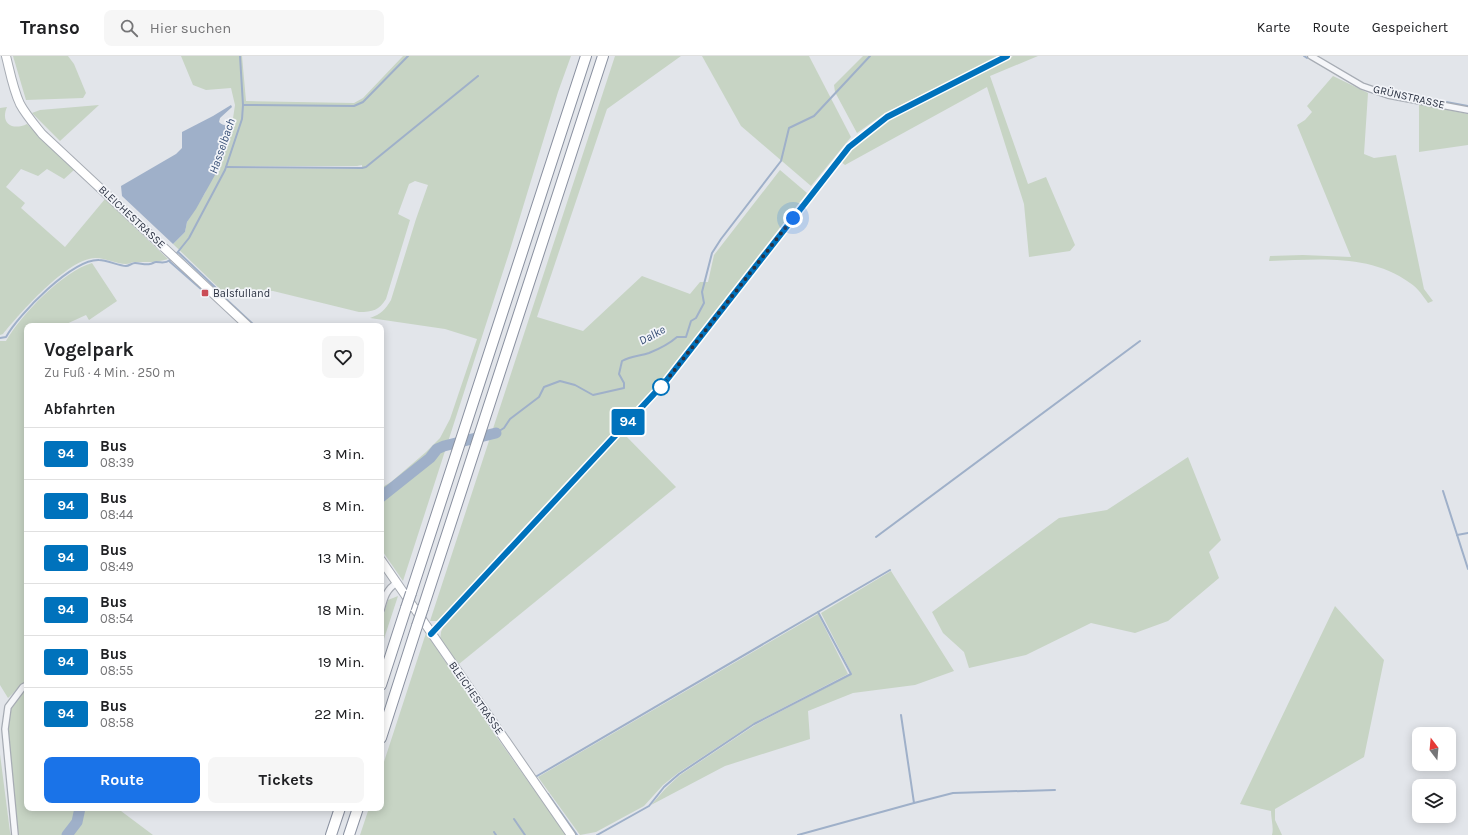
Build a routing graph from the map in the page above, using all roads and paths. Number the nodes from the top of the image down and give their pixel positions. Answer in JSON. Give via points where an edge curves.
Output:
{"nodes":[{"id":1,"x":6,"y":56,"type":"edge"},
{"id":2,"x":586,"y":56,"type":"edge"},
{"id":3,"x":603,"y":56,"type":"edge"},
{"id":4,"x":1007,"y":56,"type":"edge"},
{"id":5,"x":1311,"y":56,"type":"edge"},
{"id":6,"x":1468,"y":110,"type":"edge"},
{"id":7,"x":245,"y":323,"type":"edge"},
{"id":8,"x":384,"y":564,"type":"edge"},
{"id":9,"x":397,"y":583,"type":"junction"},
{"id":10,"x":384,"y":600,"type":"edge"},
{"id":11,"x":431,"y":634,"type":"junction"},
{"id":12,"x":384,"y":676,"type":"edge"},
{"id":13,"x":24,"y":687,"type":"edge"},
{"id":14,"x":384,"y":729,"type":"edge"},
{"id":15,"x":339,"y":811,"type":"edge"},
{"id":16,"x":357,"y":811,"type":"edge"},
{"id":17,"x":15,"y":835,"type":"edge"},
{"id":18,"x":331,"y":835,"type":"edge"},
{"id":19,"x":349,"y":835,"type":"edge"},
{"id":20,"x":571,"y":835,"type":"edge"}],
"edges":[{"from":1,"to":7,"type":"street","name":"BLEICHESTRASSE","via":[[20,104],[42,134]]},
{"from":2,"to":12,"type":"highway","bridge":true},
{"from":3,"to":14,"type":"highway","bridge":true},
{"from":4,"to":11,"type":"street","via":[[887,117],[849,147],[666,381]]},
{"from":5,"to":6,"type":"street","name":"GRÜNSTRASSE","via":[[1342,75],[1388,95]]},
{"from":8,"to":9,"type":"street","name":"BLEICHESTRASSE"},
{"from":9,"to":10,"type":"street","via":[[391,586]]},
{"from":9,"to":11,"type":"street","name":"BLEICHESTRASSE"},
{"from":11,"to":20,"type":"street","name":"BLEICHESTRASSE"},
{"from":13,"to":17,"type":"street","via":[[8,707],[5,729]]},
{"from":15,"to":18,"type":"highway"},
{"from":16,"to":19,"type":"highway"}]}
